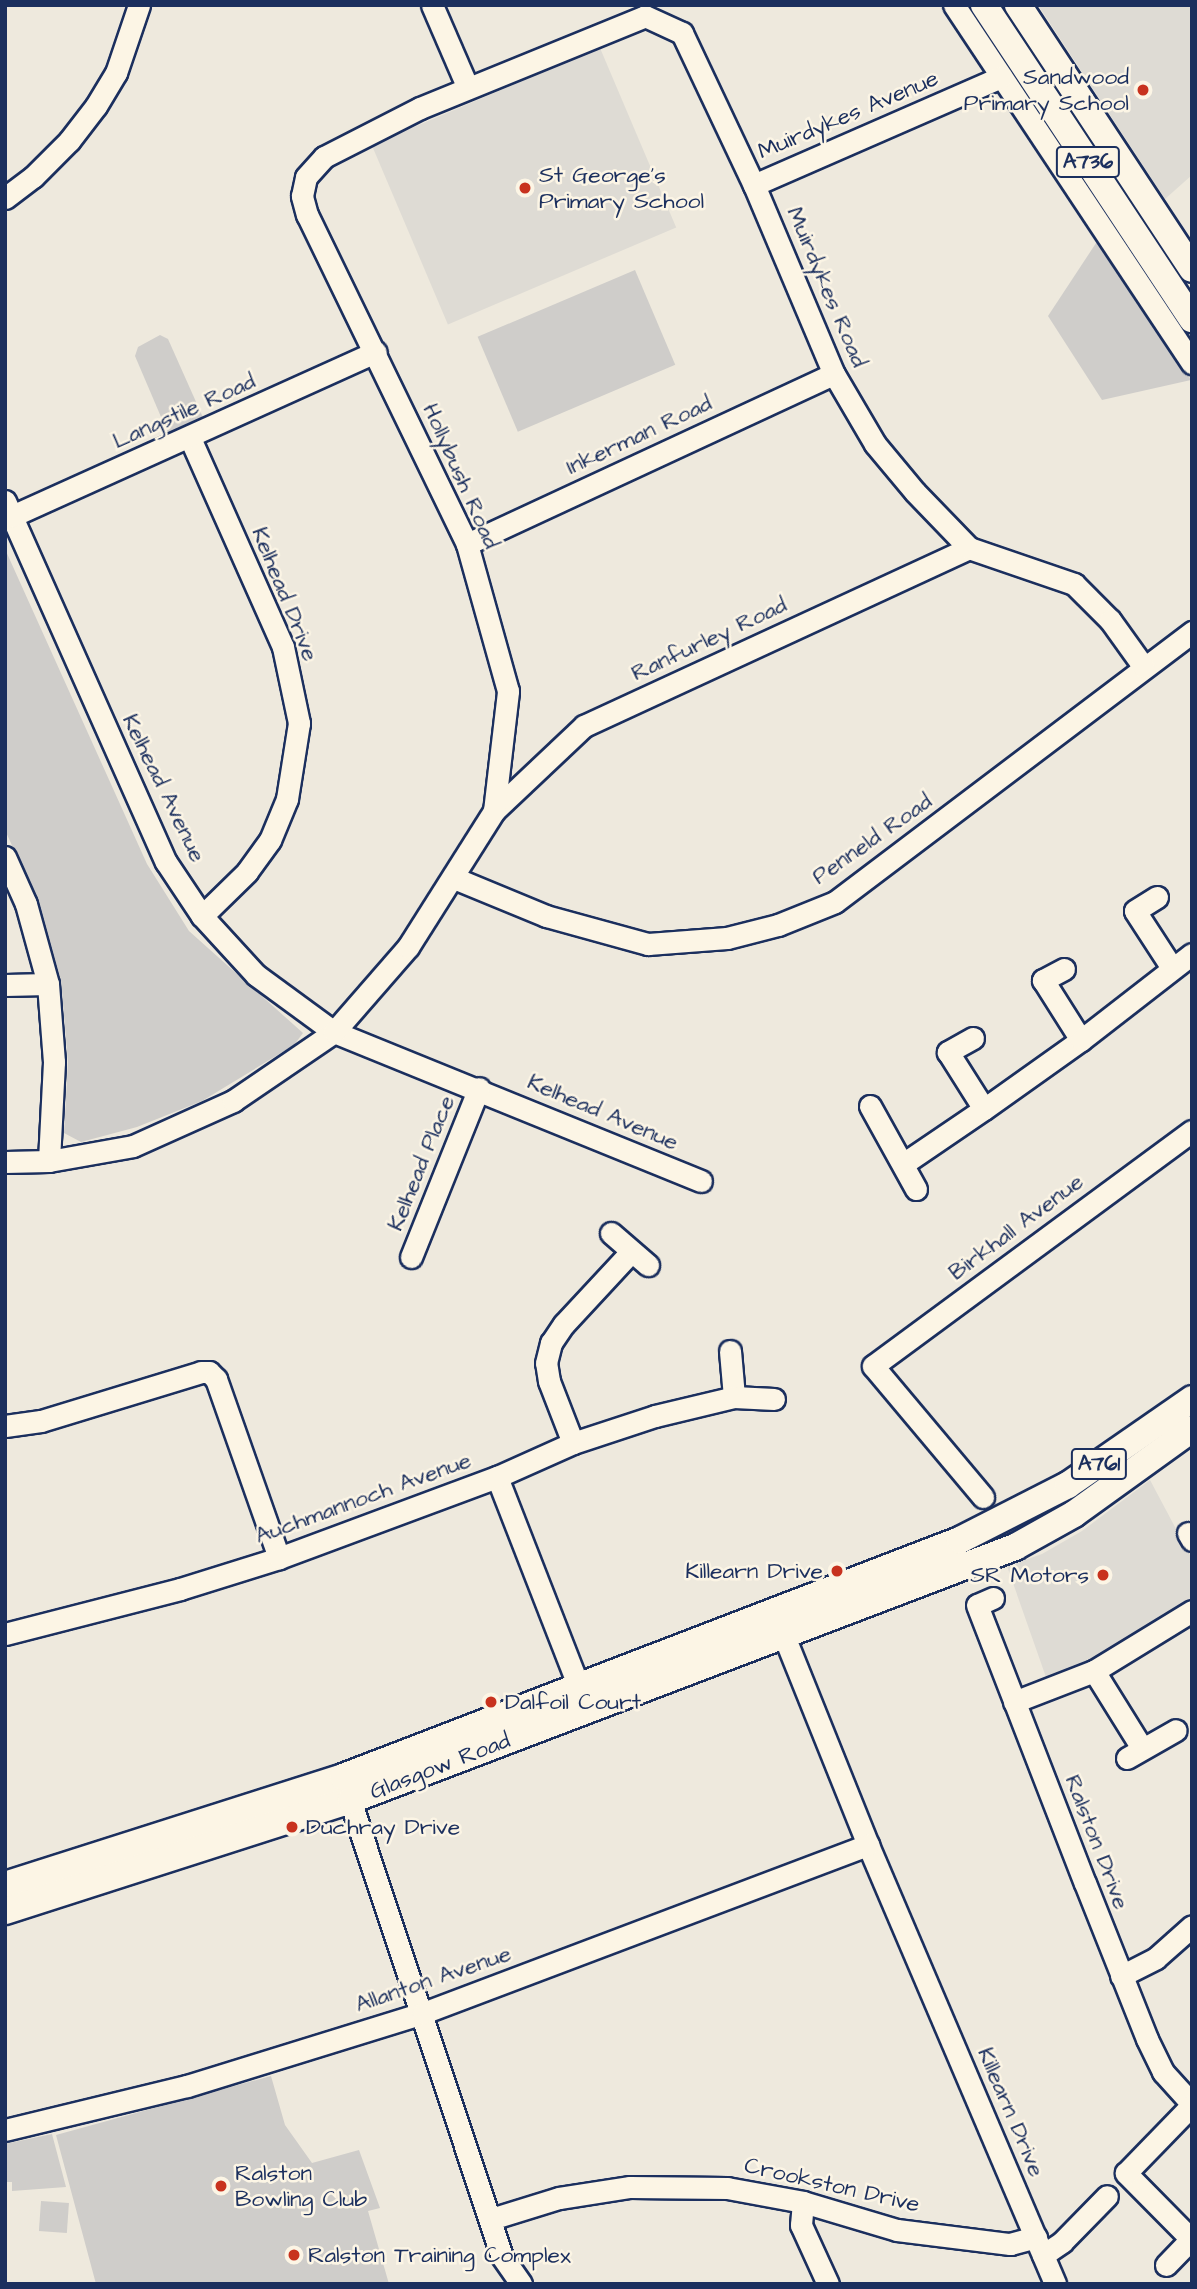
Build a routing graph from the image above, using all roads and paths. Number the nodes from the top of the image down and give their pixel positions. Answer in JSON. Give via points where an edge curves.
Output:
{"nodes":[{"id":1,"x":139,"y":5,"type":"edge"},
{"id":2,"x":432,"y":5,"type":"edge"},
{"id":3,"x":954,"y":5,"type":"edge"},
{"id":4,"x":984,"y":5,"type":"edge"},
{"id":5,"x":1018,"y":5,"type":"edge"},
{"id":6,"x":1001,"y":78,"type":"junction"},
{"id":7,"x":468,"y":88,"type":"junction"},
{"id":8,"x":754,"y":185,"type":"junction"},
{"id":9,"x":5,"y":198,"type":"edge"},
{"id":10,"x":1192,"y":269,"type":"edge"},
{"id":11,"x":1192,"y":319,"type":"edge"},
{"id":12,"x":376,"y":352,"type":"junction"},
{"id":13,"x":1192,"y":363,"type":"edge"},
{"id":14,"x":834,"y":374,"type":"junction"},
{"id":15,"x":190,"y":438,"type":"junction"},
{"id":16,"x":9,"y":509,"type":"edge"},
{"id":17,"x":467,"y":544,"type":"junction"},
{"id":18,"x":969,"y":548,"type":"junction"},
{"id":19,"x":1192,"y":632,"type":"edge"},
{"id":20,"x":1143,"y":666,"type":"junction"},
{"id":21,"x":494,"y":811,"type":"junction"},
{"id":22,"x":5,"y":857,"type":"edge"},
{"id":23,"x":454,"y":878,"type":"junction"},
{"id":24,"x":1157,"y":897,"type":"dead end"},
{"id":25,"x":202,"y":916,"type":"junction"},
{"id":26,"x":1192,"y":954,"type":"edge"},
{"id":27,"x":1172,"y":968,"type":"junction"},
{"id":28,"x":1064,"y":969,"type":"dead end"},
{"id":29,"x":48,"y":984,"type":"junction"},
{"id":30,"x":5,"y":985,"type":"edge"},
{"id":31,"x":334,"y":1032,"type":"junction"},
{"id":32,"x":973,"y":1038,"type":"dead end"},
{"id":33,"x":1081,"y":1040,"type":"junction"},
{"id":34,"x":479,"y":1088,"type":"junction"},
{"id":35,"x":870,"y":1107,"type":"dead end"},
{"id":36,"x":984,"y":1109,"type":"junction"},
{"id":37,"x":1192,"y":1130,"type":"edge"},
{"id":38,"x":49,"y":1161,"type":"junction"},
{"id":39,"x":5,"y":1162,"type":"edge"},
{"id":40,"x":903,"y":1164,"type":"junction"},
{"id":41,"x":701,"y":1181,"type":"dead end"},
{"id":42,"x":916,"y":1189,"type":"dead end"},
{"id":43,"x":611,"y":1233,"type":"dead end"},
{"id":44,"x":631,"y":1252,"type":"junction"},
{"id":45,"x":411,"y":1256,"type":"dead end"},
{"id":46,"x":648,"y":1265,"type":"dead end"},
{"id":47,"x":730,"y":1351,"type":"dead end"},
{"id":48,"x":734,"y":1397,"type":"junction"},
{"id":49,"x":774,"y":1399,"type":"dead end"},
{"id":50,"x":1192,"y":1399,"type":"edge"},
{"id":51,"x":5,"y":1426,"type":"edge"},
{"id":52,"x":1192,"y":1429,"type":"edge"},
{"id":53,"x":573,"y":1443,"type":"junction"},
{"id":54,"x":1120,"y":1466,"type":"junction"},
{"id":55,"x":497,"y":1477,"type":"junction"},
{"id":56,"x":983,"y":1497,"type":"dead end"},
{"id":57,"x":279,"y":1558,"type":"junction"},
{"id":58,"x":993,"y":1598,"type":"dead end"},
{"id":59,"x":1192,"y":1611,"type":"edge"},
{"id":60,"x":780,"y":1624,"type":"junction"},
{"id":61,"x":5,"y":1634,"type":"edge"},
{"id":62,"x":1094,"y":1671,"type":"junction"},
{"id":63,"x":583,"y":1698,"type":"junction"},
{"id":64,"x":1014,"y":1702,"type":"junction"},
{"id":65,"x":1176,"y":1730,"type":"dead end"},
{"id":66,"x":347,"y":1789,"type":"junction"},
{"id":67,"x":868,"y":1845,"type":"junction"},
{"id":68,"x":5,"y":1885,"type":"edge"},
{"id":69,"x":5,"y":1911,"type":"edge"},
{"id":70,"x":1192,"y":1926,"type":"edge"},
{"id":71,"x":1121,"y":1976,"type":"junction"},
{"id":72,"x":423,"y":2013,"type":"junction"},
{"id":73,"x":1192,"y":2104,"type":"edge"},
{"id":74,"x":5,"y":2130,"type":"edge"},
{"id":75,"x":1107,"y":2196,"type":"dead end"},
{"id":76,"x":803,"y":2202,"type":"junction"},
{"id":77,"x":491,"y":2219,"type":"junction"},
{"id":78,"x":1040,"y":2246,"type":"junction"},
{"id":79,"x":1166,"y":2265,"type":"dead end"},
{"id":80,"x":521,"y":2284,"type":"edge"},
{"id":81,"x":828,"y":2284,"type":"edge"},
{"id":82,"x":1055,"y":2284,"type":"edge"}],
"edges":[{"from":1,"to":9,"type":"street","via":[[116,73],[96,106],[69,141]]},
{"from":2,"to":7,"type":"street"},
{"from":3,"to":6,"type":"street"},
{"from":4,"to":11,"type":"main road","number":"A736"},
{"from":5,"to":10,"type":"main road","number":"A736"},
{"from":6,"to":8,"type":"street","name":"Muirdykes Avenue"},
{"from":6,"to":13,"type":"street"},
{"from":7,"to":8,"type":"street","name":"Muirdykes Road","via":[[645,16],[682,33]]},
{"from":7,"to":12,"type":"street","name":"Hollybush Road","via":[[324,157],[306,177],[302,196],[307,215]]},
{"from":8,"to":14,"type":"street","name":"Muirdykes Road"},
{"from":12,"to":15,"type":"street","name":"Langstile Road"},
{"from":12,"to":17,"type":"street","name":"Hollybush Road"},
{"from":14,"to":17,"type":"street","name":"Inkerman Road"},
{"from":14,"to":18,"type":"street","name":"Muirdykes Road","via":[[875,444]]},
{"from":15,"to":16,"type":"street","name":"Langstile Road"},
{"from":15,"to":25,"type":"street","name":"Kelhead Drive","via":[[283,647],[299,723],[287,799],[270,840],[247,872]]},
{"from":16,"to":25,"type":"street","name":"Kelhead Avenue","via":[[166,862]]},
{"from":17,"to":21,"type":"street","name":"Hollybush Road","via":[[508,691]]},
{"from":18,"to":20,"type":"street","name":"Muirdykes Road","via":[[1074,584],[1110,621]]},
{"from":18,"to":21,"type":"street","name":"Ranfurley Road","via":[[584,726]]},
{"from":19,"to":20,"type":"street","name":"Penneld Road"},
{"from":20,"to":23,"type":"street","name":"Penneld Road","via":[[835,902],[778,925],[727,938],[648,944],[546,916]]},
{"from":21,"to":23,"type":"street","name":"Hollybush Road"},
{"from":22,"to":29,"type":"street","via":[[26,904]]},
{"from":23,"to":31,"type":"street","name":"Hollybush Road","via":[[408,947]]},
{"from":24,"to":27,"type":"street","via":[[1135,911]]},
{"from":25,"to":31,"type":"street","name":"Kelhead Avenue","via":[[256,975]]},
{"from":26,"to":27,"type":"street"},
{"from":27,"to":33,"type":"street"},
{"from":28,"to":33,"type":"street","via":[[1043,980]]},
{"from":29,"to":30,"type":"street"},
{"from":29,"to":38,"type":"street","via":[[54,1062]]},
{"from":31,"to":34,"type":"street","name":"Kelhead Avenue"},
{"from":31,"to":38,"type":"street","name":"Hollybush Road","via":[[233,1101],[133,1146]]},
{"from":32,"to":36,"type":"street","via":[[948,1052]]},
{"from":33,"to":36,"type":"street"},
{"from":34,"to":41,"type":"street","name":"Kelhead Avenue"},
{"from":34,"to":45,"type":"street","name":"Kelhead Place"},
{"from":35,"to":40,"type":"street"},
{"from":36,"to":40,"type":"street"},
{"from":37,"to":56,"type":"street","name":"Birkhall Avenue","via":[[873,1366]]},
{"from":38,"to":39,"type":"street","name":"Hollybush Road"},
{"from":40,"to":42,"type":"street"},
{"from":43,"to":44,"type":"street"},
{"from":44,"to":46,"type":"street"},
{"from":44,"to":53,"type":"street","via":[[551,1343],[546,1363],[549,1381]]},
{"from":47,"to":48,"type":"street"},
{"from":48,"to":49,"type":"street","name":"Auchmannoch Avenue"},
{"from":48,"to":53,"type":"street","name":"Auchmannoch Avenue"},
{"from":50,"to":54,"type":"main road","number":"A761"},
{"from":51,"to":57,"type":"street","via":[[209,1372],[216,1379]]},
{"from":52,"to":54,"type":"main road","number":"A761"},
{"from":53,"to":55,"type":"street","name":"Auchmannoch Avenue"},
{"from":54,"to":60,"type":"main road","name":"Glasgow Road","number":"A761"},
{"from":54,"to":60,"type":"main road","name":"Glasgow Road","number":"A761","via":[[1074,1514],[1025,1542]]},
{"from":55,"to":57,"type":"street","name":"Auchmannoch Avenue"},
{"from":55,"to":63,"type":"street"},
{"from":57,"to":61,"type":"street","name":"Auchmannoch Avenue"},
{"from":58,"to":64,"type":"street","name":"Ralston Drive","via":[[977,1605]]},
{"from":59,"to":62,"type":"street"},
{"from":60,"to":63,"type":"main road","name":"Glasgow Road","number":"A761"},
{"from":60,"to":67,"type":"street","name":"Killearn Drive"},
{"from":62,"to":64,"type":"street"},
{"from":62,"to":65,"type":"street","via":[[1135,1753]]},
{"from":63,"to":66,"type":"main road","name":"Glasgow Road","number":"A761"},
{"from":64,"to":71,"type":"street","name":"Ralston Drive"},
{"from":66,"to":68,"type":"main road","name":"Glasgow Road","number":"A761"},
{"from":66,"to":69,"type":"main road","name":"Glasgow Road","number":"A761"},
{"from":66,"to":72,"type":"street"},
{"from":67,"to":72,"type":"street","name":"Allanton Avenue"},
{"from":67,"to":78,"type":"street","name":"Killearn Drive"},
{"from":70,"to":71,"type":"street","via":[[1156,1958]]},
{"from":71,"to":73,"type":"street","name":"Ralston Drive","via":[[1164,2072]]},
{"from":72,"to":74,"type":"street","name":"Allanton Avenue","via":[[187,2086]]},
{"from":72,"to":77,"type":"street"},
{"from":73,"to":79,"type":"street","via":[[1126,2173],[1191,2239]]},
{"from":75,"to":78,"type":"street","name":"Crookston Drive","via":[[1062,2242]]},
{"from":76,"to":77,"type":"street","name":"Crookston Drive","via":[[727,2188],[630,2187],[559,2198]]},
{"from":76,"to":78,"type":"street","name":"Crookston Drive","via":[[897,2230]]},
{"from":76,"to":81,"type":"street","via":[[802,2225]]},
{"from":77,"to":80,"type":"street","via":[[501,2255]]},
{"from":78,"to":82,"type":"street","name":"Killearn Drive"}]}
